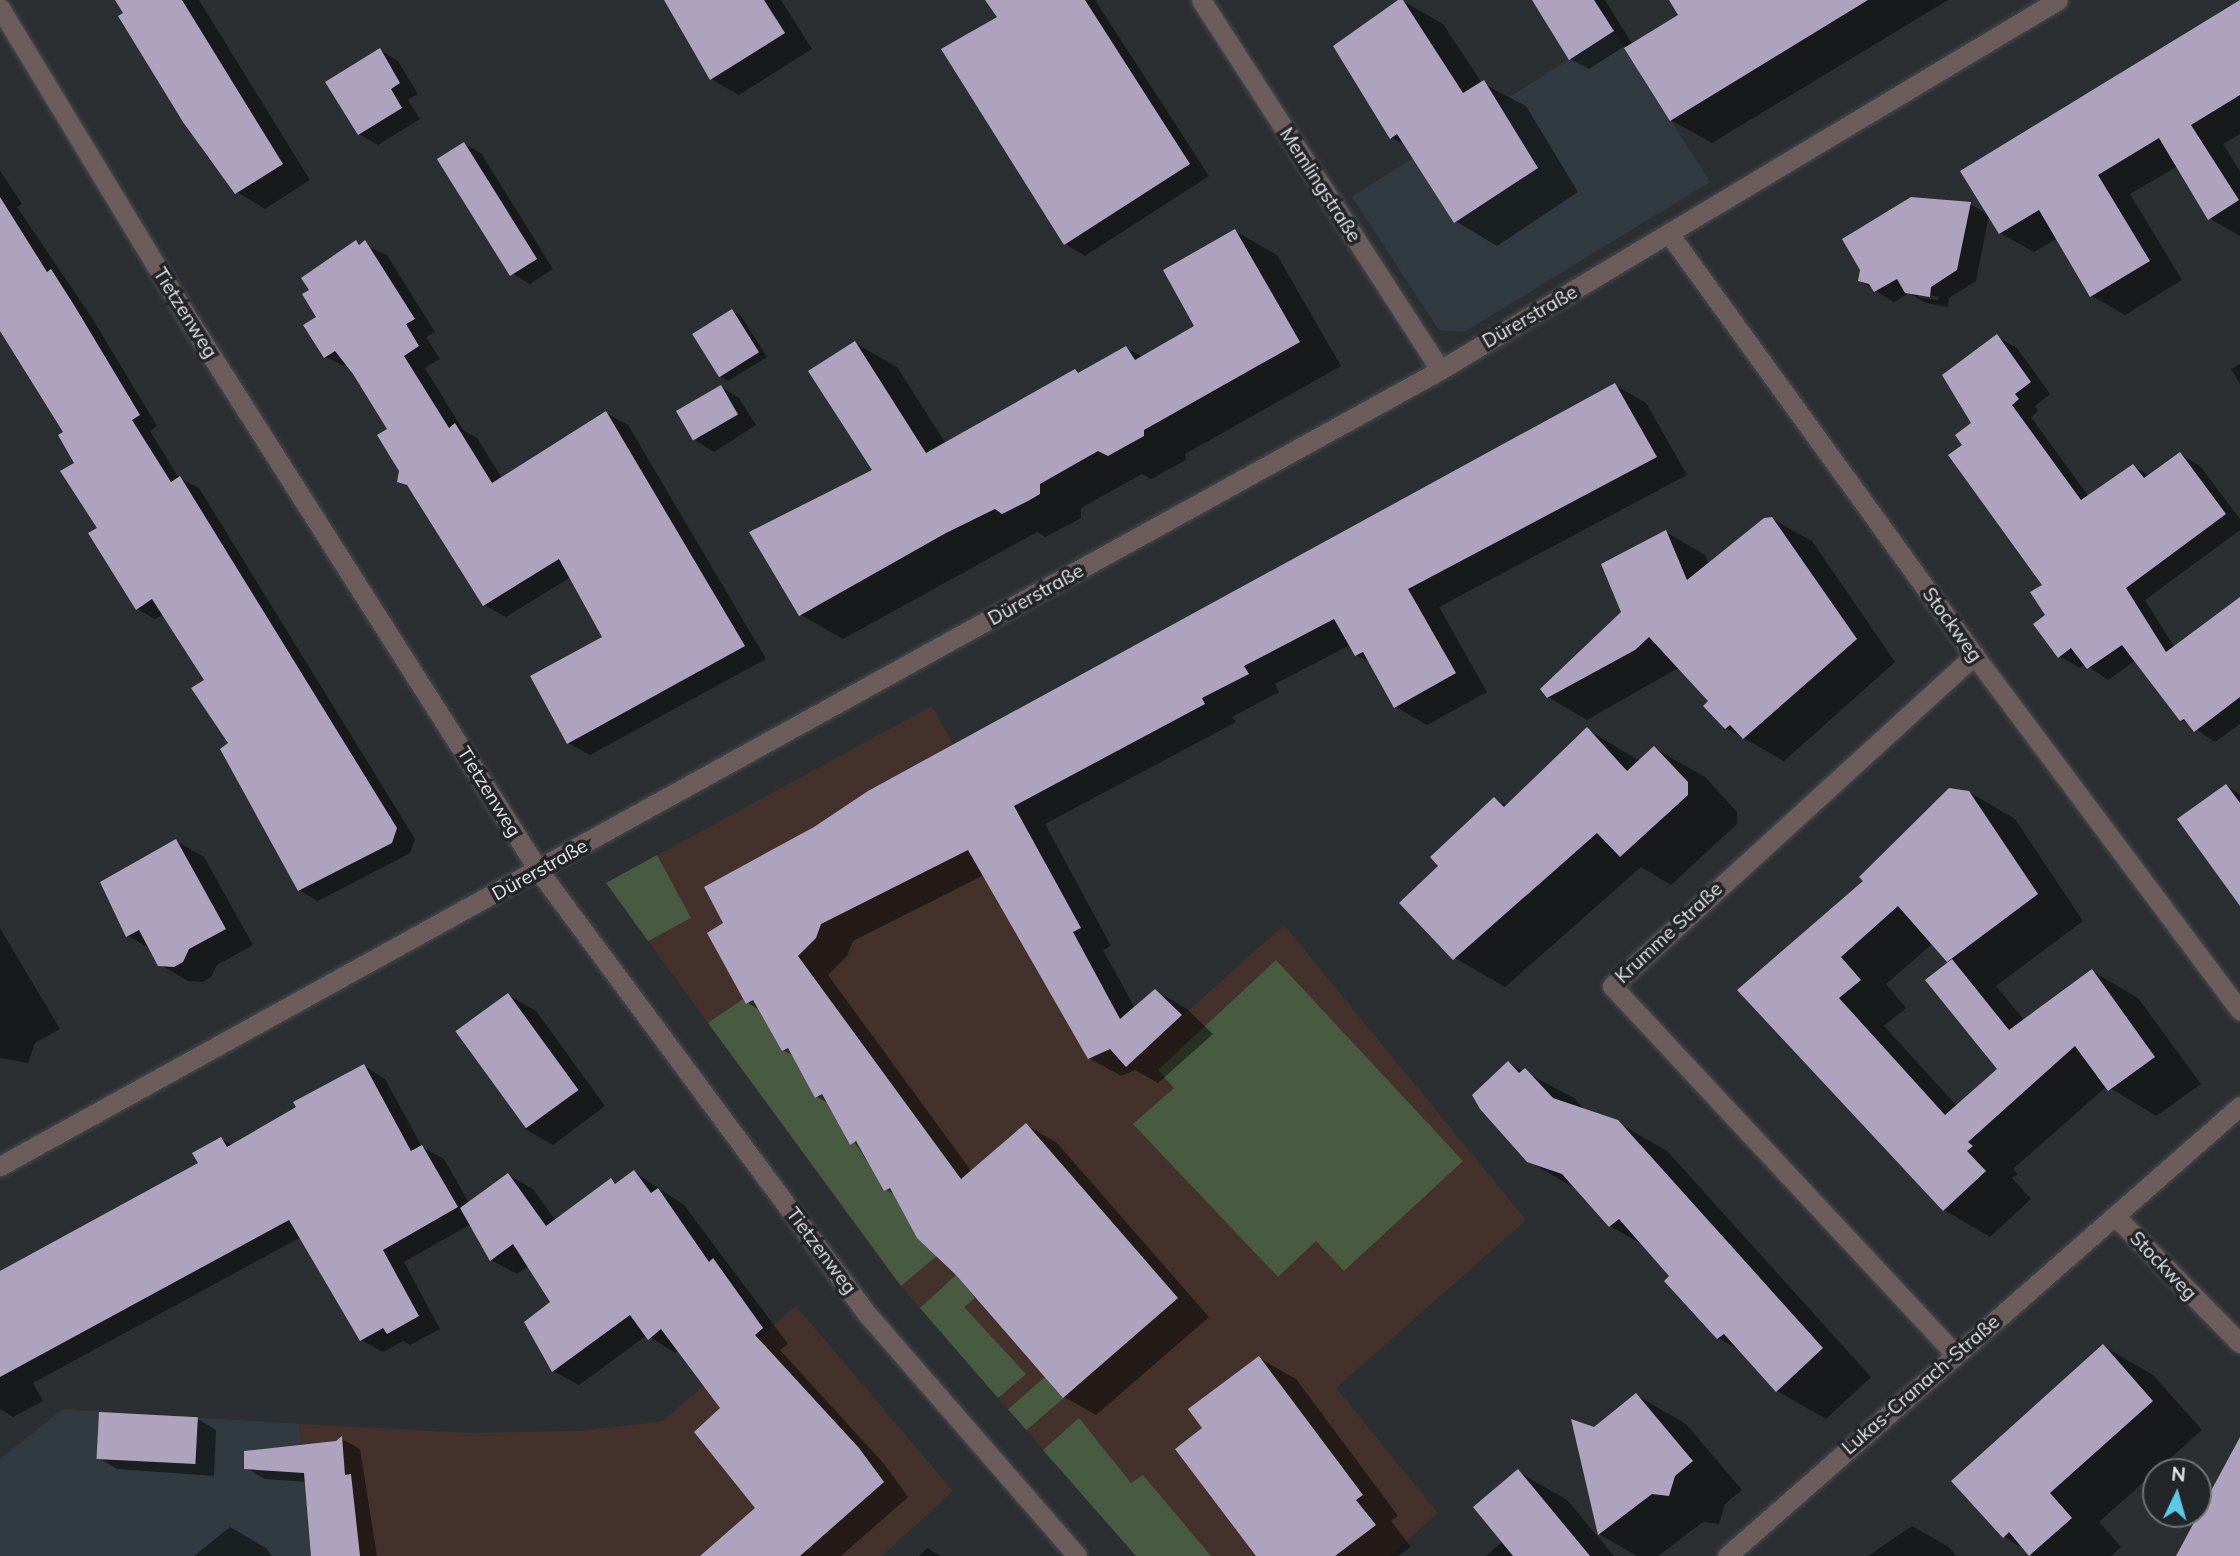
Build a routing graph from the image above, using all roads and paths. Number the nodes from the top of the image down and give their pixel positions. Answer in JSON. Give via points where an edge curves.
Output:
{"nodes":[{"id":1,"x":1201,"y":0,"type":"edge"},
{"id":2,"x":2058,"y":0,"type":"edge"},
{"id":3,"x":0,"y":8,"type":"edge"},
{"id":4,"x":1670,"y":235,"type":"junction"},
{"id":5,"x":1440,"y":370,"type":"junction"},
{"id":6,"x":1975,"y":655,"type":"junction"},
{"id":7,"x":539,"y":871,"type":"junction"},
{"id":8,"x":2240,"y":1010,"type":"edge"},
{"id":9,"x":2240,"y":1106,"type":"edge"},
{"id":10,"x":0,"y":1166,"type":"edge"},
{"id":11,"x":2116,"y":1217,"type":"junction"},
{"id":12,"x":2240,"y":1343,"type":"edge"},
{"id":13,"x":1955,"y":1354,"type":"junction"},
{"id":14,"x":1077,"y":1556,"type":"edge"},
{"id":15,"x":1727,"y":1556,"type":"edge"}],
"edges":[{"from":1,"to":5,"type":"street","name":"Memlingstraße"},
{"from":2,"to":4,"type":"street","name":"Dürerstraße"},
{"from":3,"to":7,"type":"street","name":"Tietzenweg","via":[[185,314]]},
{"from":4,"to":5,"type":"street","name":"Dürerstraße"},
{"from":4,"to":6,"type":"street","name":"Stockweg"},
{"from":5,"to":7,"type":"street","name":"Dürerstraße"},
{"from":6,"to":8,"type":"street","name":"Stockweg"},
{"from":6,"to":13,"type":"street","name":"Krumme Straße","via":[[1612,986]]},
{"from":7,"to":10,"type":"street","name":"Dürerstraße"},
{"from":7,"to":14,"type":"street","name":"Tietzenweg","via":[[867,1314]]},
{"from":9,"to":11,"type":"street","name":"Stockweg"},
{"from":11,"to":12,"type":"street","name":"Stockweg"},
{"from":11,"to":13,"type":"street","name":"Lukas-Cranach-Straße"},
{"from":13,"to":15,"type":"street","name":"Lukas-Cranach-Straße"}]}
